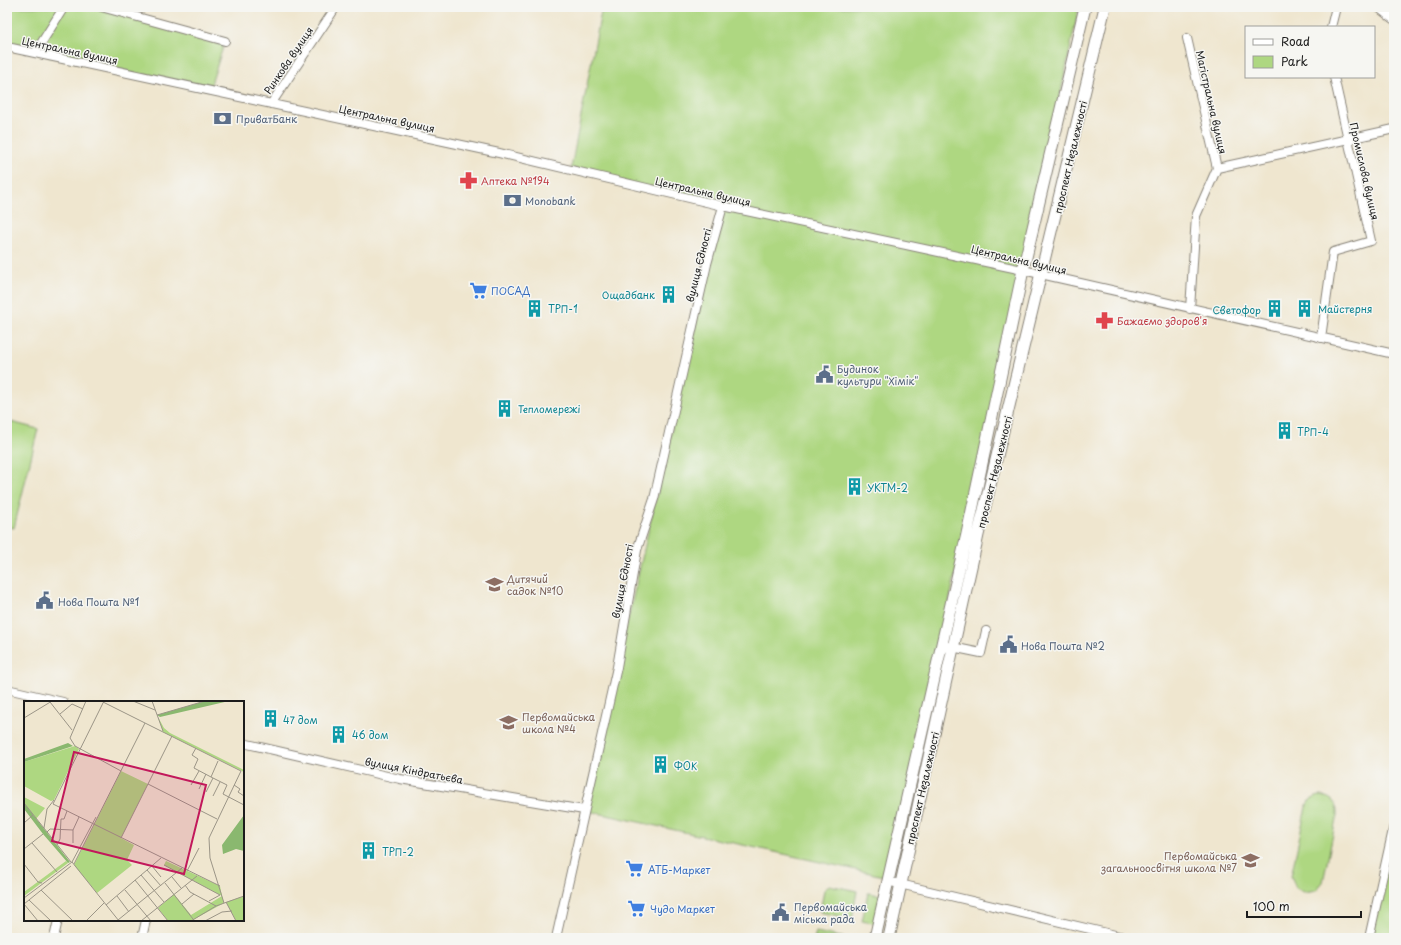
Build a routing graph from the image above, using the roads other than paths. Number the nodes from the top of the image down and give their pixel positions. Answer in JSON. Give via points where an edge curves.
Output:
{"nodes":[{"id":1,"x":64,"y":7,"type":"edge"},
{"id":2,"x":101,"y":7,"type":"edge"},
{"id":3,"x":336,"y":7,"type":"edge"},
{"id":4,"x":1085,"y":7,"type":"edge"},
{"id":5,"x":1105,"y":7,"type":"edge"},
{"id":6,"x":1336,"y":7,"type":"edge"},
{"id":7,"x":1380,"y":7,"type":"edge"},
{"id":8,"x":1394,"y":18,"type":"edge"},
{"id":9,"x":1331,"y":26,"type":"edge"},
{"id":10,"x":1187,"y":38,"type":"dead end"},
{"id":11,"x":225,"y":41,"type":"dead end"},
{"id":12,"x":7,"y":47,"type":"edge"},
{"id":13,"x":35,"y":53,"type":"junction"},
{"id":14,"x":1334,"y":78,"type":"edge"},
{"id":15,"x":271,"y":104,"type":"junction"},
{"id":16,"x":1394,"y":129,"type":"edge"},
{"id":17,"x":1348,"y":140,"type":"junction"},
{"id":18,"x":1217,"y":168,"type":"junction"},
{"id":19,"x":723,"y":206,"type":"junction"},
{"id":20,"x":1023,"y":270,"type":"junction"},
{"id":21,"x":1043,"y":274,"type":"junction"},
{"id":22,"x":1190,"y":309,"type":"junction"},
{"id":23,"x":1321,"y":338,"type":"junction"},
{"id":24,"x":1394,"y":354,"type":"edge"},
{"id":25,"x":986,"y":631,"type":"dead end"},
{"id":26,"x":942,"y":645,"type":"junction"},
{"id":27,"x":954,"y":647,"type":"junction"},
{"id":28,"x":7,"y":689,"type":"edge"},
{"id":29,"x":59,"y":701,"type":"edge"},
{"id":30,"x":244,"y":743,"type":"edge"},
{"id":31,"x":584,"y":810,"type":"junction"},
{"id":32,"x":1394,"y":825,"type":"edge"},
{"id":33,"x":888,"y":879,"type":"junction"},
{"id":34,"x":901,"y":884,"type":"junction"},
{"id":35,"x":58,"y":921,"type":"edge"},
{"id":36,"x":146,"y":921,"type":"edge"},
{"id":37,"x":54,"y":938,"type":"edge"},
{"id":38,"x":142,"y":938,"type":"edge"},
{"id":39,"x":556,"y":938,"type":"edge"},
{"id":40,"x":875,"y":938,"type":"edge"},
{"id":41,"x":888,"y":938,"type":"edge"},
{"id":42,"x":1128,"y":938,"type":"edge"},
{"id":43,"x":1369,"y":938,"type":"edge"}],
"edges":[{"from":1,"to":13,"type":"street"},
{"from":2,"to":11,"type":"street"},
{"from":3,"to":15,"type":"street","name":"Ринкова вулиця"},
{"from":4,"to":20,"type":"street","name":"проспект Незалежності"},
{"from":5,"to":21,"type":"street","name":"проспект Незалежності"},
{"from":6,"to":9,"type":"street"},
{"from":7,"to":8,"type":"street"},
{"from":10,"to":18,"type":"street","name":"Магістральна вулиця"},
{"from":12,"to":13,"type":"street","name":"Центральна вулиця"},
{"from":13,"to":15,"type":"street","name":"Центральна вулиця"},
{"from":14,"to":17,"type":"street","name":"Промислова вулиця"},
{"from":15,"to":19,"type":"street","name":"Центральна вулиця","via":[[499,153]]},
{"from":16,"to":17,"type":"street"},
{"from":17,"to":18,"type":"street"},
{"from":17,"to":23,"type":"street","name":"Промислова вулиця","via":[[1371,241],[1333,252]]},
{"from":18,"to":22,"type":"street","name":"Магістральна вулиця","via":[[1196,216]]},
{"from":19,"to":20,"type":"street","name":"Центральна вулиця"},
{"from":19,"to":31,"type":"street","name":"вулиця Єдності","via":[[707,264],[654,499],[637,550],[617,667]]},
{"from":20,"to":21,"type":"street","name":"Центральна вулиця"},
{"from":20,"to":26,"type":"street","name":"проспект Незалежності"},
{"from":21,"to":22,"type":"street","name":"Центральна вулиця"},
{"from":21,"to":27,"type":"street","name":"проспект Незалежності","via":[[978,535]]},
{"from":22,"to":23,"type":"street","name":"Центральна вулиця"},
{"from":23,"to":24,"type":"street","name":"Центральна вулиця"},
{"from":25,"to":27,"type":"street","via":[[981,653]]},
{"from":26,"to":27,"type":"street"},
{"from":26,"to":33,"type":"street","name":"проспект Незалежності"},
{"from":27,"to":34,"type":"street","name":"проспект Незалежності"},
{"from":28,"to":29,"type":"street"},
{"from":30,"to":31,"type":"street","name":"вулиця Кіндратьєва","via":[[400,779]]},
{"from":31,"to":39,"type":"street","name":"вулиця Єдності"},
{"from":32,"to":43,"type":"street"},
{"from":33,"to":34,"type":"street"},
{"from":33,"to":40,"type":"street","name":"проспект Незалежності"},
{"from":34,"to":41,"type":"street","name":"проспект Незалежності"},
{"from":34,"to":42,"type":"street"},
{"from":35,"to":37,"type":"street"},
{"from":36,"to":38,"type":"street"}]}
